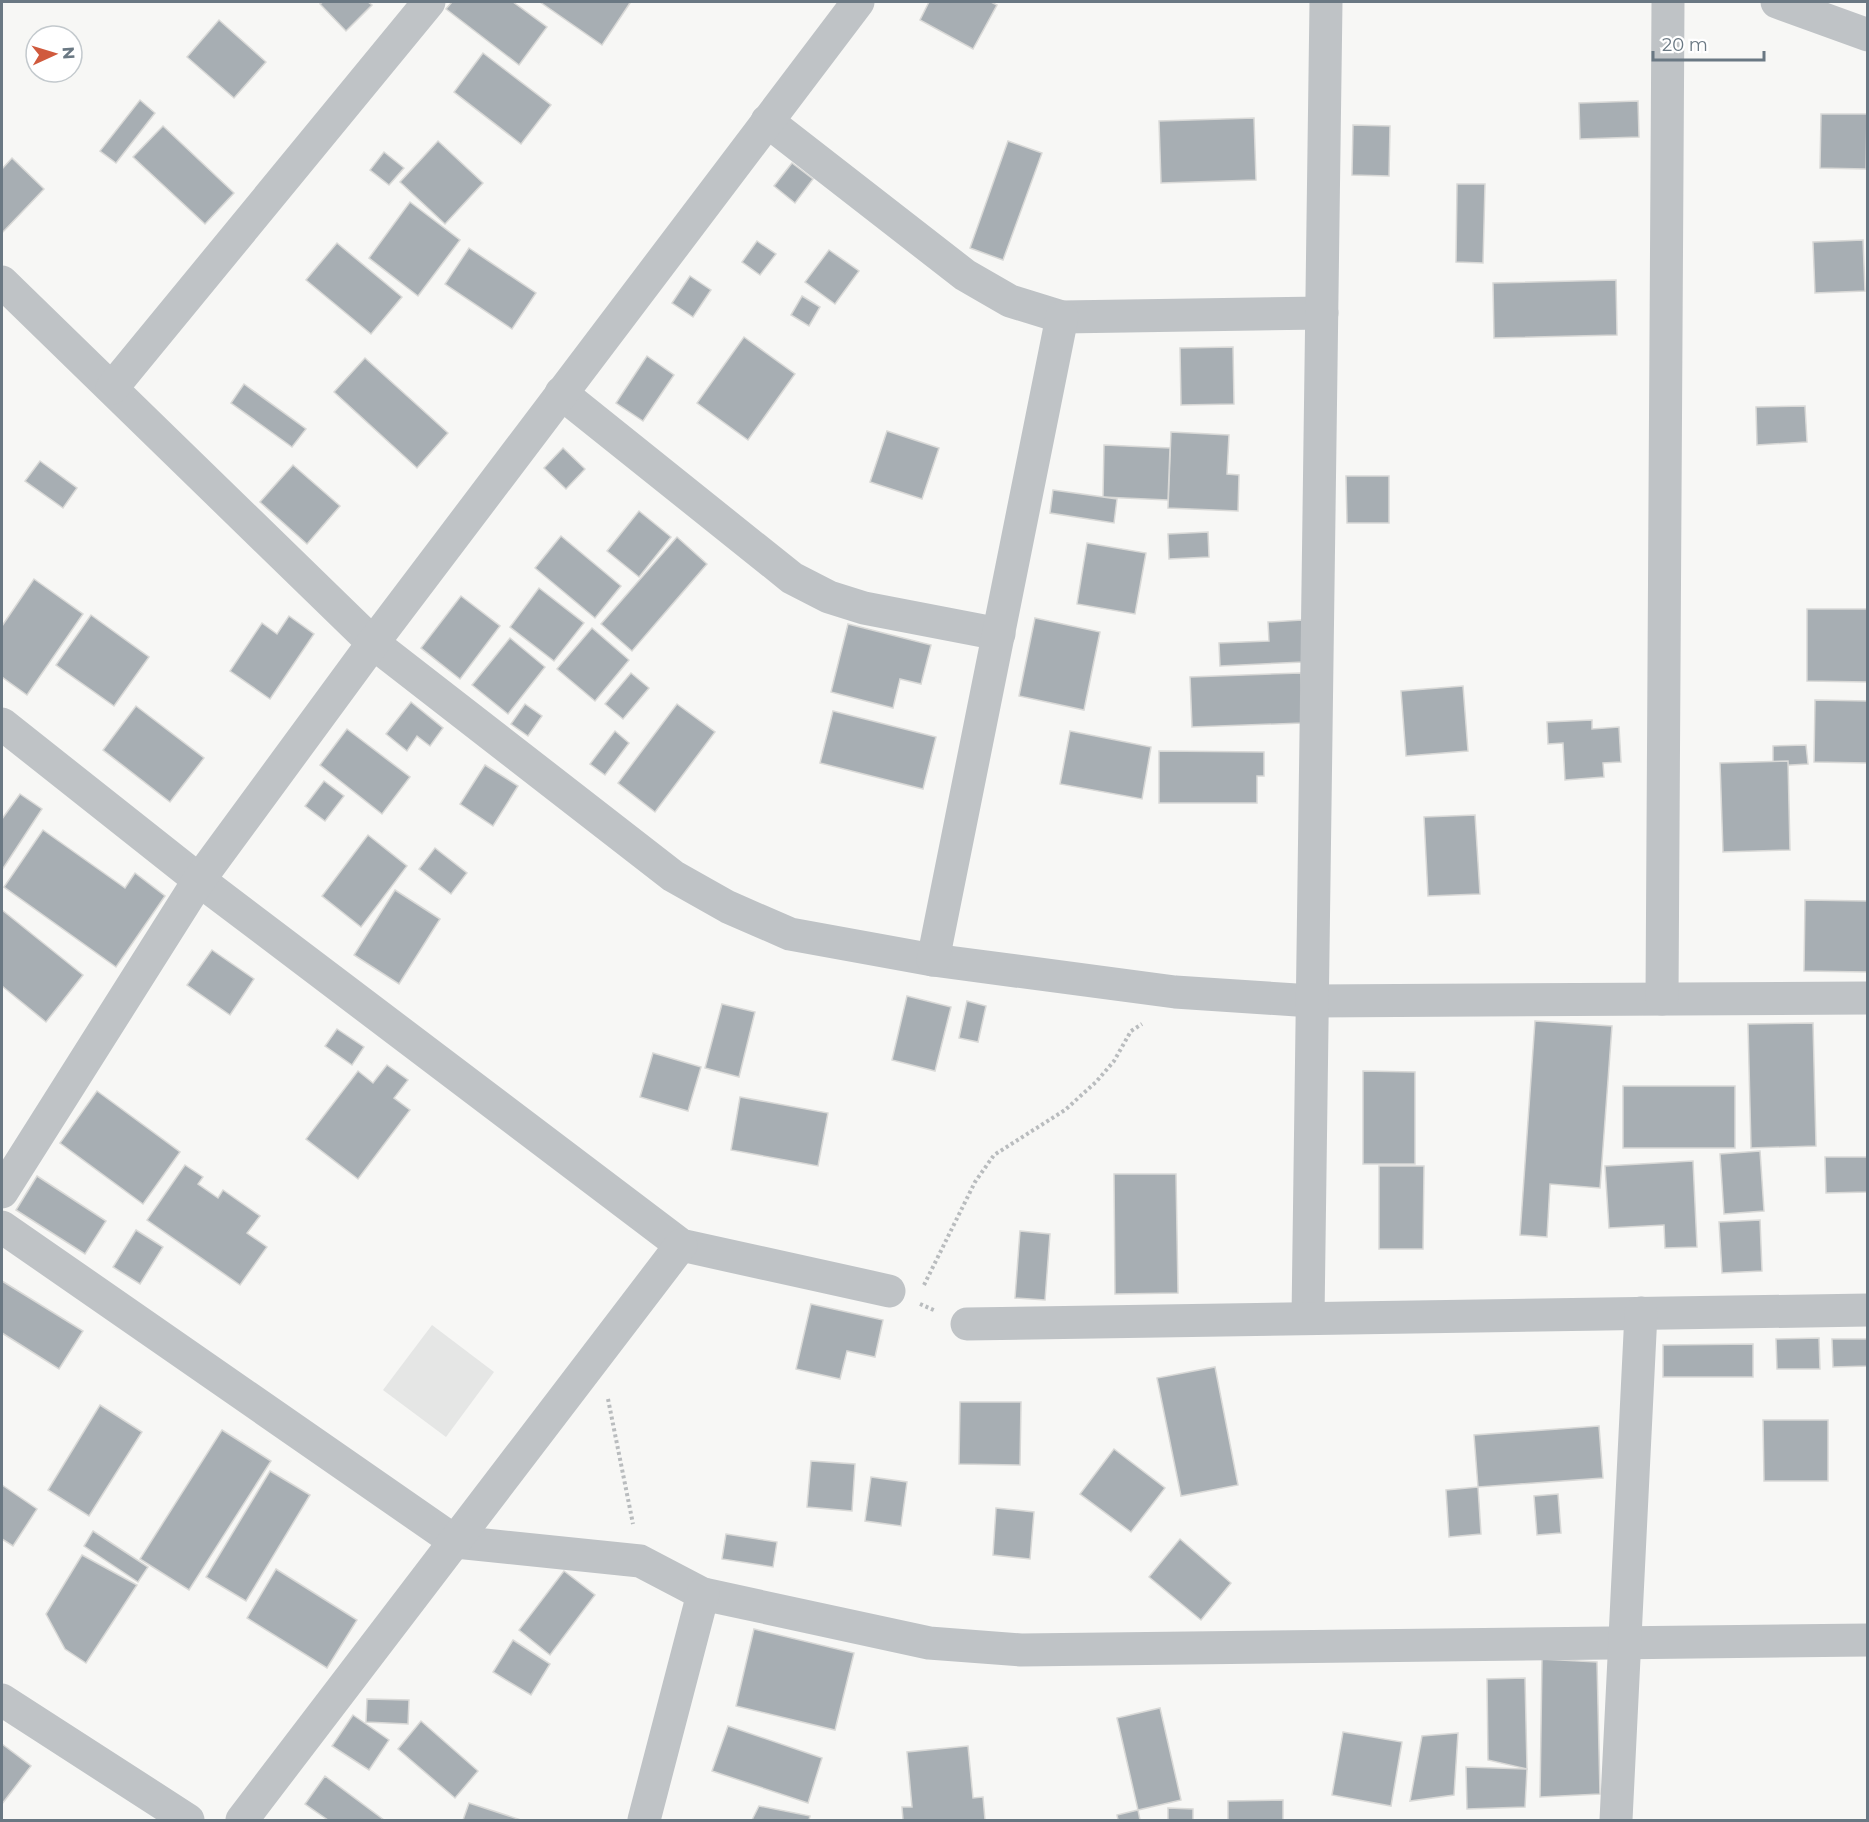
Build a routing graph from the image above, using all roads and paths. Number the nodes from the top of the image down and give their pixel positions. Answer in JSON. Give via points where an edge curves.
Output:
{"nodes":[{"id":1,"x":429,"y":2,"type":"edge"},
{"id":2,"x":858,"y":2,"type":"edge"},
{"id":3,"x":1326,"y":2,"type":"edge"},
{"id":4,"x":1668,"y":2,"type":"edge"},
{"id":5,"x":1778,"y":2,"type":"edge"},
{"id":6,"x":1868,"y":35,"type":"edge"},
{"id":7,"x":767,"y":121,"type":"junction"},
{"id":8,"x":2,"y":282,"type":"edge"},
{"id":9,"x":1322,"y":313,"type":"junction"},
{"id":10,"x":1062,"y":317,"type":"junction"},
{"id":11,"x":112,"y":387,"type":"junction"},
{"id":12,"x":561,"y":393,"type":"junction"},
{"id":13,"x":999,"y":634,"type":"junction"},
{"id":14,"x":373,"y":643,"type":"junction"},
{"id":15,"x":2,"y":724,"type":"edge"},
{"id":16,"x":199,"y":880,"type":"junction"},
{"id":17,"x":933,"y":960,"type":"junction"},
{"id":18,"x":1175,"y":992,"type":"junction"},
{"id":19,"x":1868,"y":998,"type":"edge"},
{"id":20,"x":1662,"y":999,"type":"junction"},
{"id":21,"x":1312,"y":1000,"type":"junction"},
{"id":22,"x":2,"y":1192,"type":"edge"},
{"id":23,"x":2,"y":1227,"type":"edge"},
{"id":24,"x":681,"y":1245,"type":"junction"},
{"id":25,"x":902,"y":1297,"type":"junction"},
{"id":26,"x":1868,"y":1310,"type":"edge"},
{"id":27,"x":1641,"y":1314,"type":"junction"},
{"id":28,"x":1308,"y":1318,"type":"junction"},
{"id":29,"x":967,"y":1324,"type":"joint"},
{"id":30,"x":599,"y":1354,"type":"junction"},
{"id":31,"x":456,"y":1542,"type":"junction"},
{"id":32,"x":640,"y":1561,"type":"junction"},
{"id":33,"x":703,"y":1594,"type":"junction"},
{"id":34,"x":1868,"y":1640,"type":"edge"},
{"id":35,"x":1625,"y":1641,"type":"junction"},
{"id":36,"x":2,"y":1700,"type":"edge"},
{"id":37,"x":188,"y":1821,"type":"edge"},
{"id":38,"x":242,"y":1821,"type":"edge"},
{"id":39,"x":644,"y":1821,"type":"edge"},
{"id":40,"x":1616,"y":1821,"type":"edge"}],
"edges":[{"from":1,"to":11,"type":"street"},
{"from":2,"to":7,"type":"street"},
{"from":3,"to":9,"type":"street"},
{"from":4,"to":20,"type":"street"},
{"from":5,"to":6,"type":"street"},
{"from":7,"to":10,"type":"street","via":[[965,275],[1010,301]]},
{"from":7,"to":12,"type":"street"},
{"from":8,"to":11,"type":"street"},
{"from":9,"to":10,"type":"street"},
{"from":9,"to":21,"type":"street"},
{"from":10,"to":13,"type":"street"},
{"from":11,"to":14,"type":"street"},
{"from":12,"to":13,"type":"street","via":[[792,578],[829,597],[864,608]]},
{"from":12,"to":14,"type":"street"},
{"from":13,"to":17,"type":"street"},
{"from":14,"to":16,"type":"street"},
{"from":14,"to":17,"type":"street","via":[[673,876],[728,907],[790,934]]},
{"from":15,"to":16,"type":"street"},
{"from":16,"to":22,"type":"street"},
{"from":16,"to":24,"type":"street"},
{"from":17,"to":18,"type":"street"},
{"from":18,"to":21,"type":"street"},
{"from":18,"to":25,"type":"path","via":[[1131,1031],[1102,1075],[1065,1110],[994,1155]]},
{"from":19,"to":20,"type":"street"},
{"from":20,"to":21,"type":"street"},
{"from":21,"to":28,"type":"street"},
{"from":23,"to":31,"type":"street"},
{"from":24,"to":25,"type":"street"},
{"from":24,"to":30,"type":"street"},
{"from":25,"to":29,"type":"path"},
{"from":26,"to":27,"type":"street"},
{"from":27,"to":28,"type":"street"},
{"from":27,"to":35,"type":"street"},
{"from":28,"to":29,"type":"street"},
{"from":30,"to":31,"type":"street"},
{"from":30,"to":32,"type":"path"},
{"from":31,"to":32,"type":"street"},
{"from":31,"to":38,"type":"street"},
{"from":32,"to":33,"type":"street"},
{"from":33,"to":35,"type":"street","via":[[929,1642],[1021,1650]]},
{"from":33,"to":39,"type":"street"},
{"from":34,"to":35,"type":"street"},
{"from":35,"to":40,"type":"street"},
{"from":36,"to":37,"type":"street"}]}
